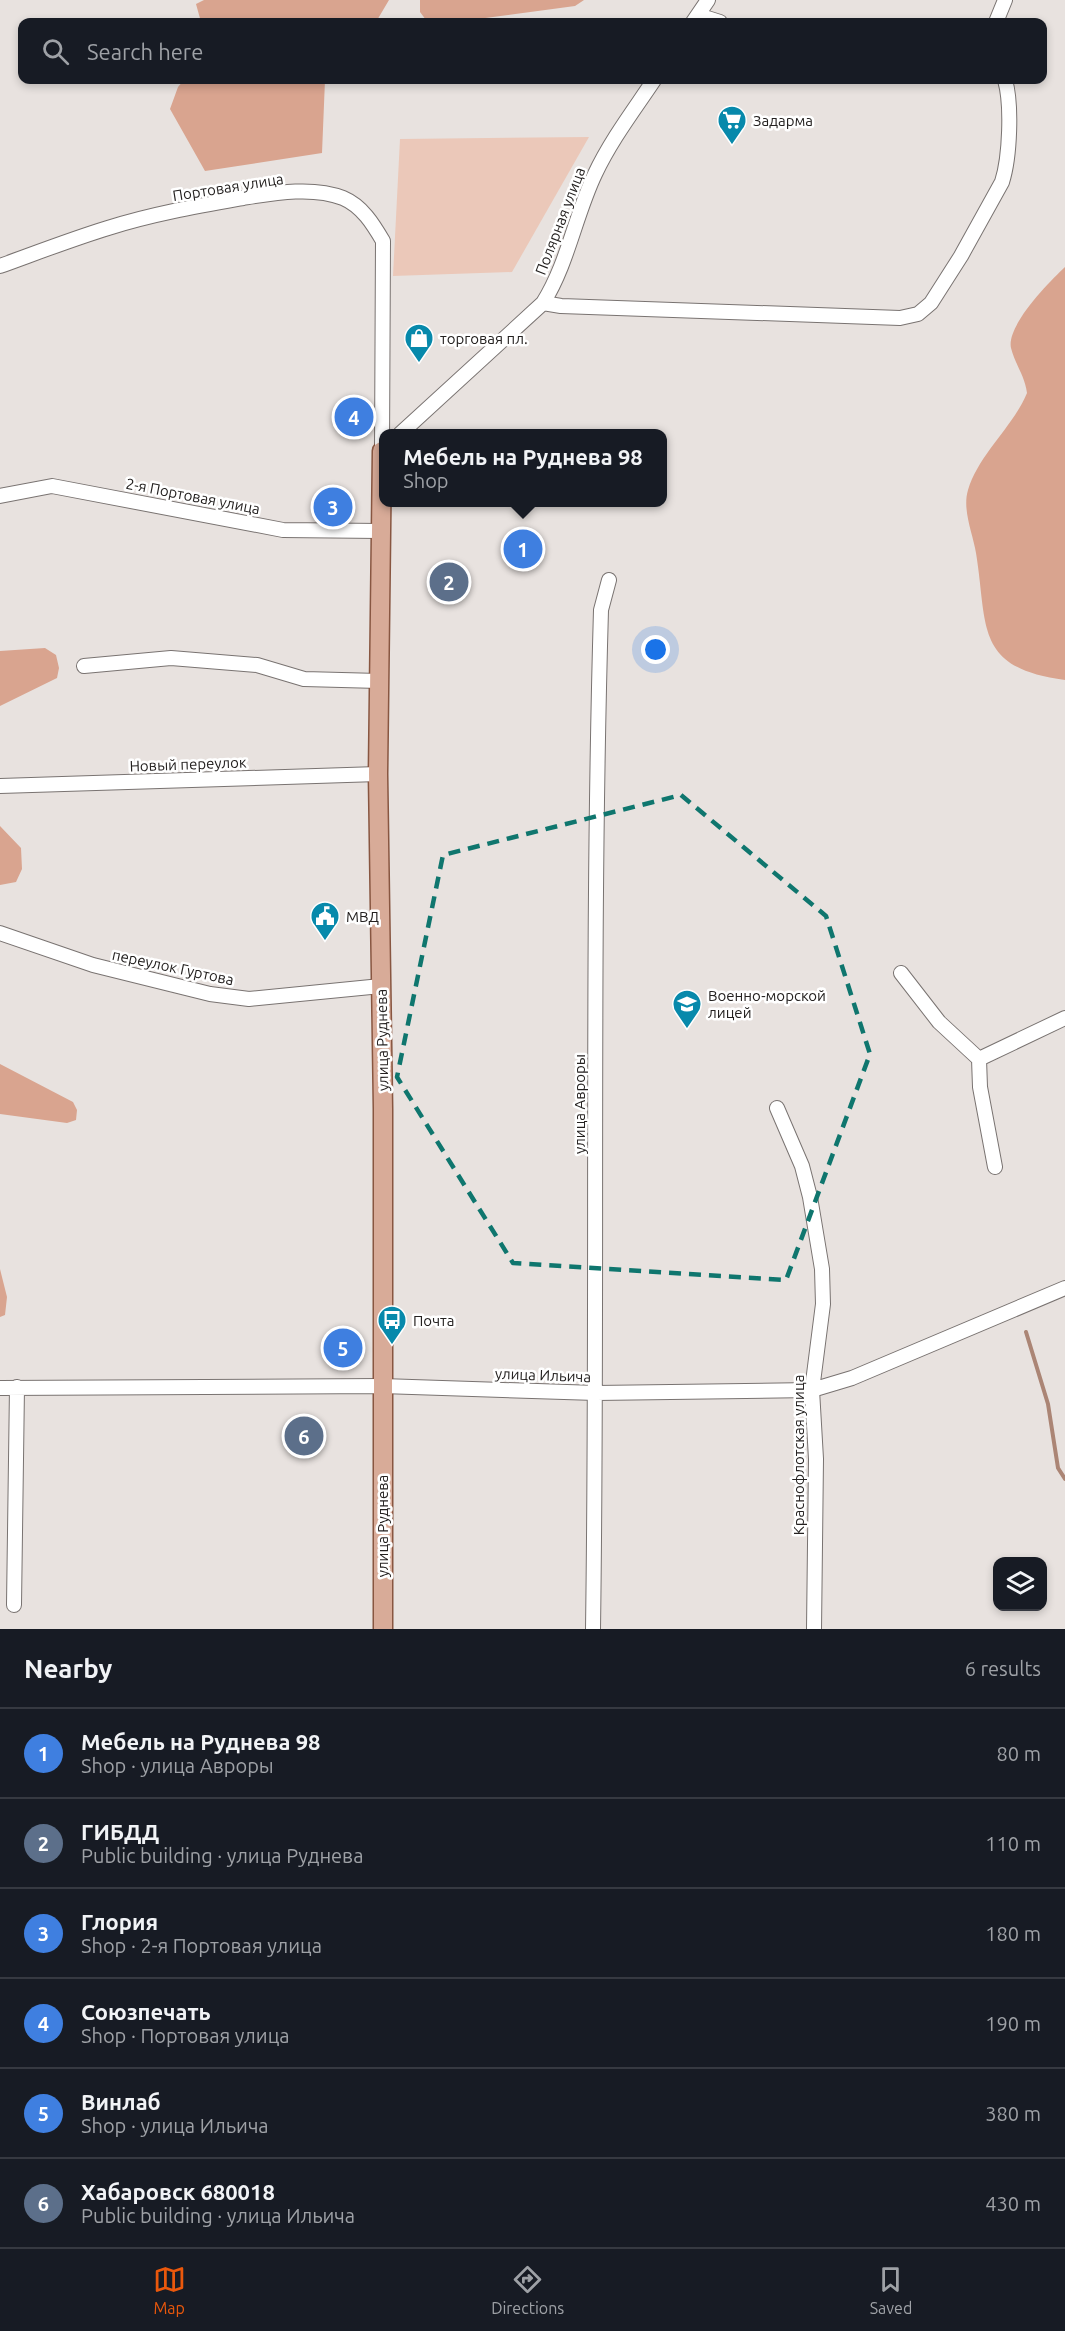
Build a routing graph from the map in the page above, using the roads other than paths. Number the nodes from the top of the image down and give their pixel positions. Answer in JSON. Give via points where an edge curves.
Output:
{"nodes":[{"id":1,"x":708,"y":0,"type":"edge"},
{"id":2,"x":1005,"y":0,"type":"edge"},
{"id":3,"x":696,"y":18,"type":"edge"},
{"id":4,"x":998,"y":18,"type":"edge"},
{"id":5,"x":651,"y":84,"type":"edge"},
{"id":6,"x":1005,"y":84,"type":"edge"},
{"id":7,"x":0,"y":266,"type":"edge"},
{"id":8,"x":543,"y":303,"type":"junction"},
{"id":9,"x":383,"y":429,"type":"edge"},
{"id":10,"x":405,"y":429,"type":"edge"},
{"id":11,"x":0,"y":496,"type":"edge"},
{"id":12,"x":381,"y":507,"type":"edge"},
{"id":13,"x":380,"y":531,"type":"junction"},
{"id":14,"x":609,"y":580,"type":"dead end"},
{"id":15,"x":84,"y":666,"type":"dead end"},
{"id":16,"x":379,"y":681,"type":"junction"},
{"id":17,"x":378,"y":774,"type":"junction"},
{"id":18,"x":0,"y":786,"type":"edge"},
{"id":19,"x":0,"y":933,"type":"edge"},
{"id":20,"x":901,"y":973,"type":"dead end"},
{"id":21,"x":381,"y":986,"type":"junction"},
{"id":22,"x":1065,"y":1018,"type":"edge"},
{"id":23,"x":979,"y":1059,"type":"junction"},
{"id":24,"x":777,"y":1108,"type":"dead end"},
{"id":25,"x":995,"y":1167,"type":"dead end"},
{"id":26,"x":1065,"y":1288,"type":"edge"},
{"id":27,"x":382,"y":1386,"type":"junction"},
{"id":28,"x":0,"y":1388,"type":"edge"},
{"id":29,"x":17,"y":1388,"type":"junction"},
{"id":30,"x":812,"y":1390,"type":"junction"},
{"id":31,"x":596,"y":1394,"type":"junction"},
{"id":32,"x":14,"y":1605,"type":"dead end"},
{"id":33,"x":383,"y":1629,"type":"edge"},
{"id":34,"x":593,"y":1629,"type":"edge"},
{"id":35,"x":814,"y":1629,"type":"edge"}],
"edges":[{"from":1,"to":3,"type":"street"},
{"from":2,"to":4,"type":"street"},
{"from":5,"to":8,"type":"street","name":"Полярная улица","via":[[594,175],[557,280]]},
{"from":6,"to":8,"type":"street","via":[[1008,121],[1002,182],[961,256],[931,303],[918,314],[900,318]]},
{"from":7,"to":9,"type":"street","name":"Портовая улица","via":[[108,228],[210,204],[268,194],[319,192],[343,198],[366,215],[383,241]]},
{"from":8,"to":10,"type":"street","name":"Полярная улица"},
{"from":11,"to":13,"type":"street","name":"2-я Портовая улица","via":[[52,486],[284,530]]},
{"from":12,"to":13,"type":"main road","name":"улица Руднева"},
{"from":13,"to":16,"type":"main road","name":"улица Руднева"},
{"from":14,"to":31,"type":"street","name":"улица Авроры","via":[[601,610],[595,803]]},
{"from":15,"to":16,"type":"street","via":[[171,658],[256,664],[304,679]]},
{"from":16,"to":17,"type":"main road","name":"улица Руднева"},
{"from":17,"to":18,"type":"street","name":"Новый переулок"},
{"from":17,"to":21,"type":"main road","name":"улица Руднева"},
{"from":19,"to":21,"type":"street","name":"переулок Гуртова","via":[[93,966],[210,994],[249,999]]},
{"from":20,"to":23,"type":"street","via":[[933,1015]]},
{"from":21,"to":27,"type":"main road","name":"улица Руднева"},
{"from":22,"to":23,"type":"street"},
{"from":23,"to":25,"type":"street","via":[[980,1087]]},
{"from":24,"to":30,"type":"street","name":"Краснофлотская улица","via":[[808,1186],[822,1269],[823,1304]]},
{"from":26,"to":30,"type":"street","name":"улица Ильича","via":[[852,1378]]},
{"from":27,"to":29,"type":"street","name":"улица Ильича"},
{"from":27,"to":31,"type":"street","name":"улица Ильича"},
{"from":27,"to":33,"type":"main road","name":"улица Руднева"},
{"from":28,"to":29,"type":"street","name":"улица Ильича"},
{"from":29,"to":32,"type":"street"},
{"from":30,"to":31,"type":"street","name":"улица Ильича"},
{"from":30,"to":35,"type":"street","name":"Краснофлотская улица","via":[[816,1459]]},
{"from":31,"to":34,"type":"street","name":"улица Авроры"}]}
